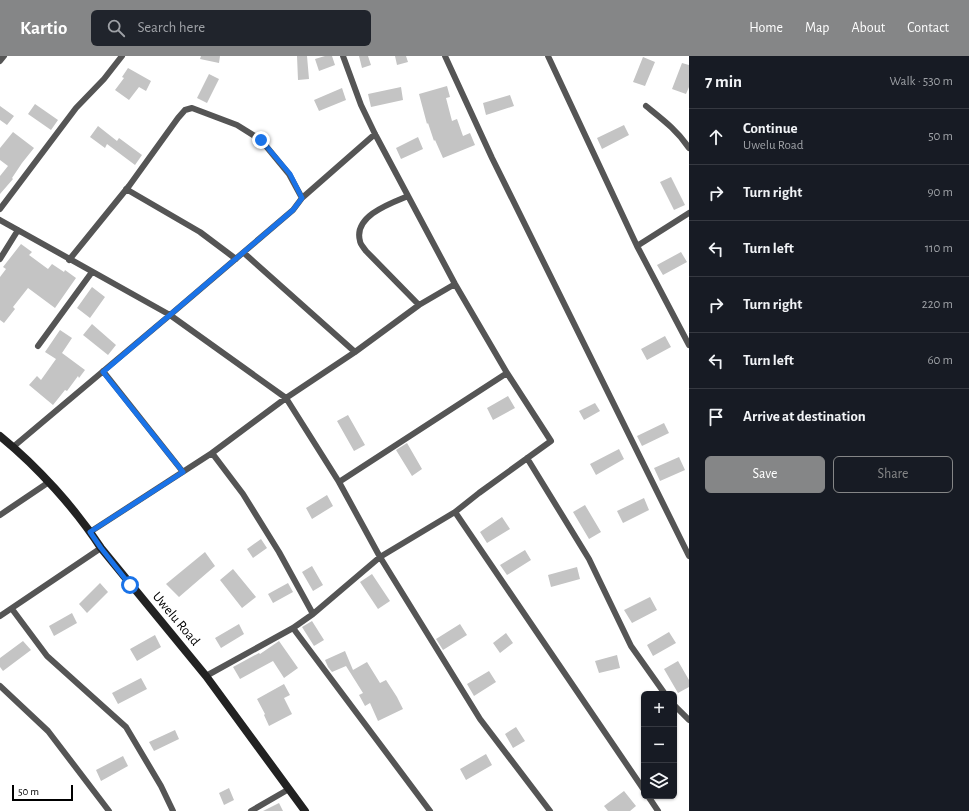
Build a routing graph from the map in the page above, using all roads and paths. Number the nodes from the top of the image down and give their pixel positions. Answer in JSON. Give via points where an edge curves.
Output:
{"nodes":[{"id":1,"x":4,"y":56,"type":"edge"},
{"id":2,"x":122,"y":56,"type":"edge"},
{"id":3,"x":343,"y":56,"type":"edge"},
{"id":4,"x":445,"y":56,"type":"edge"},
{"id":5,"x":548,"y":56,"type":"edge"},
{"id":6,"x":0,"y":61,"type":"edge"},
{"id":7,"x":646,"y":106,"type":"dead end"},
{"id":8,"x":375,"y":134,"type":"junction"},
{"id":9,"x":689,"y":148,"type":"edge"},
{"id":10,"x":126,"y":189,"type":"junction"},
{"id":11,"x":408,"y":196,"type":"junction"},
{"id":12,"x":302,"y":198,"type":"junction"},
{"id":13,"x":0,"y":209,"type":"edge"},
{"id":14,"x":689,"y":213,"type":"edge"},
{"id":15,"x":0,"y":220,"type":"edge"},
{"id":16,"x":18,"y":230,"type":"junction"},
{"id":17,"x":637,"y":246,"type":"junction"},
{"id":18,"x":244,"y":253,"type":"junction"},
{"id":19,"x":0,"y":258,"type":"edge"},
{"id":20,"x":236,"y":259,"type":"junction"},
{"id":21,"x":70,"y":260,"type":"junction"},
{"id":22,"x":92,"y":272,"type":"junction"},
{"id":23,"x":455,"y":284,"type":"junction"},
{"id":24,"x":419,"y":305,"type":"junction"},
{"id":25,"x":170,"y":315,"type":"junction"},
{"id":26,"x":689,"y":345,"type":"edge"},
{"id":27,"x":38,"y":346,"type":"dead end"},
{"id":28,"x":355,"y":352,"type":"junction"},
{"id":29,"x":103,"y":372,"type":"junction"},
{"id":30,"x":507,"y":373,"type":"junction"},
{"id":31,"x":286,"y":398,"type":"junction"},
{"id":32,"x":0,"y":436,"type":"edge"},
{"id":33,"x":13,"y":446,"type":"junction"},
{"id":34,"x":212,"y":453,"type":"junction"},
{"id":35,"x":528,"y":458,"type":"junction"},
{"id":36,"x":183,"y":472,"type":"junction"},
{"id":37,"x":49,"y":482,"type":"junction"},
{"id":38,"x":338,"y":482,"type":"junction"},
{"id":39,"x":455,"y":512,"type":"junction"},
{"id":40,"x":0,"y":515,"type":"edge"},
{"id":41,"x":90,"y":532,"type":"junction"},
{"id":42,"x":101,"y":548,"type":"junction"},
{"id":43,"x":689,"y":556,"type":"edge"},
{"id":44,"x":380,"y":557,"type":"junction"},
{"id":45,"x":12,"y":609,"type":"junction"},
{"id":46,"x":313,"y":614,"type":"junction"},
{"id":47,"x":0,"y":616,"type":"edge"},
{"id":48,"x":294,"y":628,"type":"junction"},
{"id":49,"x":206,"y":676,"type":"junction"},
{"id":50,"x":0,"y":686,"type":"edge"},
{"id":51,"x":663,"y":691,"type":"edge"},
{"id":52,"x":677,"y":708,"type":"edge"},
{"id":53,"x":689,"y":720,"type":"edge"},
{"id":54,"x":641,"y":786,"type":"edge"},
{"id":55,"x":289,"y":789,"type":"junction"},
{"id":56,"x":650,"y":799,"type":"edge"},
{"id":57,"x":109,"y":811,"type":"edge"},
{"id":58,"x":173,"y":811,"type":"edge"},
{"id":59,"x":251,"y":811,"type":"edge"},
{"id":60,"x":305,"y":811,"type":"edge"},
{"id":61,"x":430,"y":811,"type":"edge"},
{"id":62,"x":550,"y":811,"type":"edge"},
{"id":63,"x":658,"y":811,"type":"edge"}],
"edges":[{"from":1,"to":6,"type":"street"},
{"from":2,"to":13,"type":"street","via":[[76,108]]},
{"from":3,"to":8,"type":"street"},
{"from":4,"to":43,"type":"street","via":[[492,158]]},
{"from":5,"to":17,"type":"street"},
{"from":7,"to":9,"type":"street","via":[[672,126]]},
{"from":8,"to":11,"type":"street"},
{"from":8,"to":12,"type":"street"},
{"from":10,"to":12,"type":"street","via":[[178,118],[185,110],[192,108],[237,125],[261,140],[290,174]]},
{"from":10,"to":20,"type":"street","via":[[200,232]]},
{"from":10,"to":21,"type":"street"},
{"from":11,"to":23,"type":"street"},
{"from":11,"to":24,"type":"street","via":[[366,218],[360,229],[360,241],[366,252]]},
{"from":12,"to":18,"type":"street","via":[[293,210]]},
{"from":14,"to":17,"type":"street"},
{"from":15,"to":16,"type":"street"},
{"from":16,"to":19,"type":"street"},
{"from":16,"to":21,"type":"street"},
{"from":17,"to":26,"type":"street"},
{"from":18,"to":20,"type":"street"},
{"from":18,"to":28,"type":"street"},
{"from":20,"to":25,"type":"street"},
{"from":21,"to":22,"type":"street"},
{"from":22,"to":25,"type":"street"},
{"from":22,"to":27,"type":"street"},
{"from":23,"to":24,"type":"street"},
{"from":23,"to":30,"type":"street"},
{"from":24,"to":28,"type":"street"},
{"from":25,"to":29,"type":"street"},
{"from":25,"to":31,"type":"street"},
{"from":28,"to":31,"type":"street"},
{"from":29,"to":33,"type":"street"},
{"from":29,"to":36,"type":"street"},
{"from":30,"to":35,"type":"street","via":[[551,441]]},
{"from":30,"to":38,"type":"street"},
{"from":31,"to":34,"type":"street"},
{"from":31,"to":38,"type":"street"},
{"from":32,"to":33,"type":"street","name":"Uwelu Road"},
{"from":33,"to":37,"type":"street","name":"Uwelu Road"},
{"from":34,"to":36,"type":"street"},
{"from":34,"to":46,"type":"street","via":[[243,494]]},
{"from":35,"to":39,"type":"street"},
{"from":35,"to":51,"type":"street","via":[[589,560],[631,646]]},
{"from":36,"to":41,"type":"street"},
{"from":37,"to":40,"type":"street"},
{"from":37,"to":41,"type":"street","name":"Uwelu Road"},
{"from":38,"to":44,"type":"street"},
{"from":39,"to":44,"type":"street"},
{"from":39,"to":54,"type":"street"},
{"from":41,"to":42,"type":"street","name":"Uwelu Road"},
{"from":42,"to":45,"type":"street"},
{"from":42,"to":49,"type":"street","name":"Uwelu Road"},
{"from":44,"to":46,"type":"street"},
{"from":44,"to":62,"type":"street","via":[[480,719]]},
{"from":45,"to":47,"type":"street"},
{"from":45,"to":58,"type":"street","via":[[47,656],[126,727]]},
{"from":46,"to":48,"type":"street"},
{"from":48,"to":49,"type":"street"},
{"from":48,"to":61,"type":"street"},
{"from":49,"to":55,"type":"street","name":"Uwelu Road"},
{"from":50,"to":57,"type":"street","via":[[48,731]]},
{"from":52,"to":53,"type":"street"},
{"from":55,"to":59,"type":"street"},
{"from":55,"to":60,"type":"street","name":"Uwelu Road"},
{"from":56,"to":63,"type":"street"}]}
